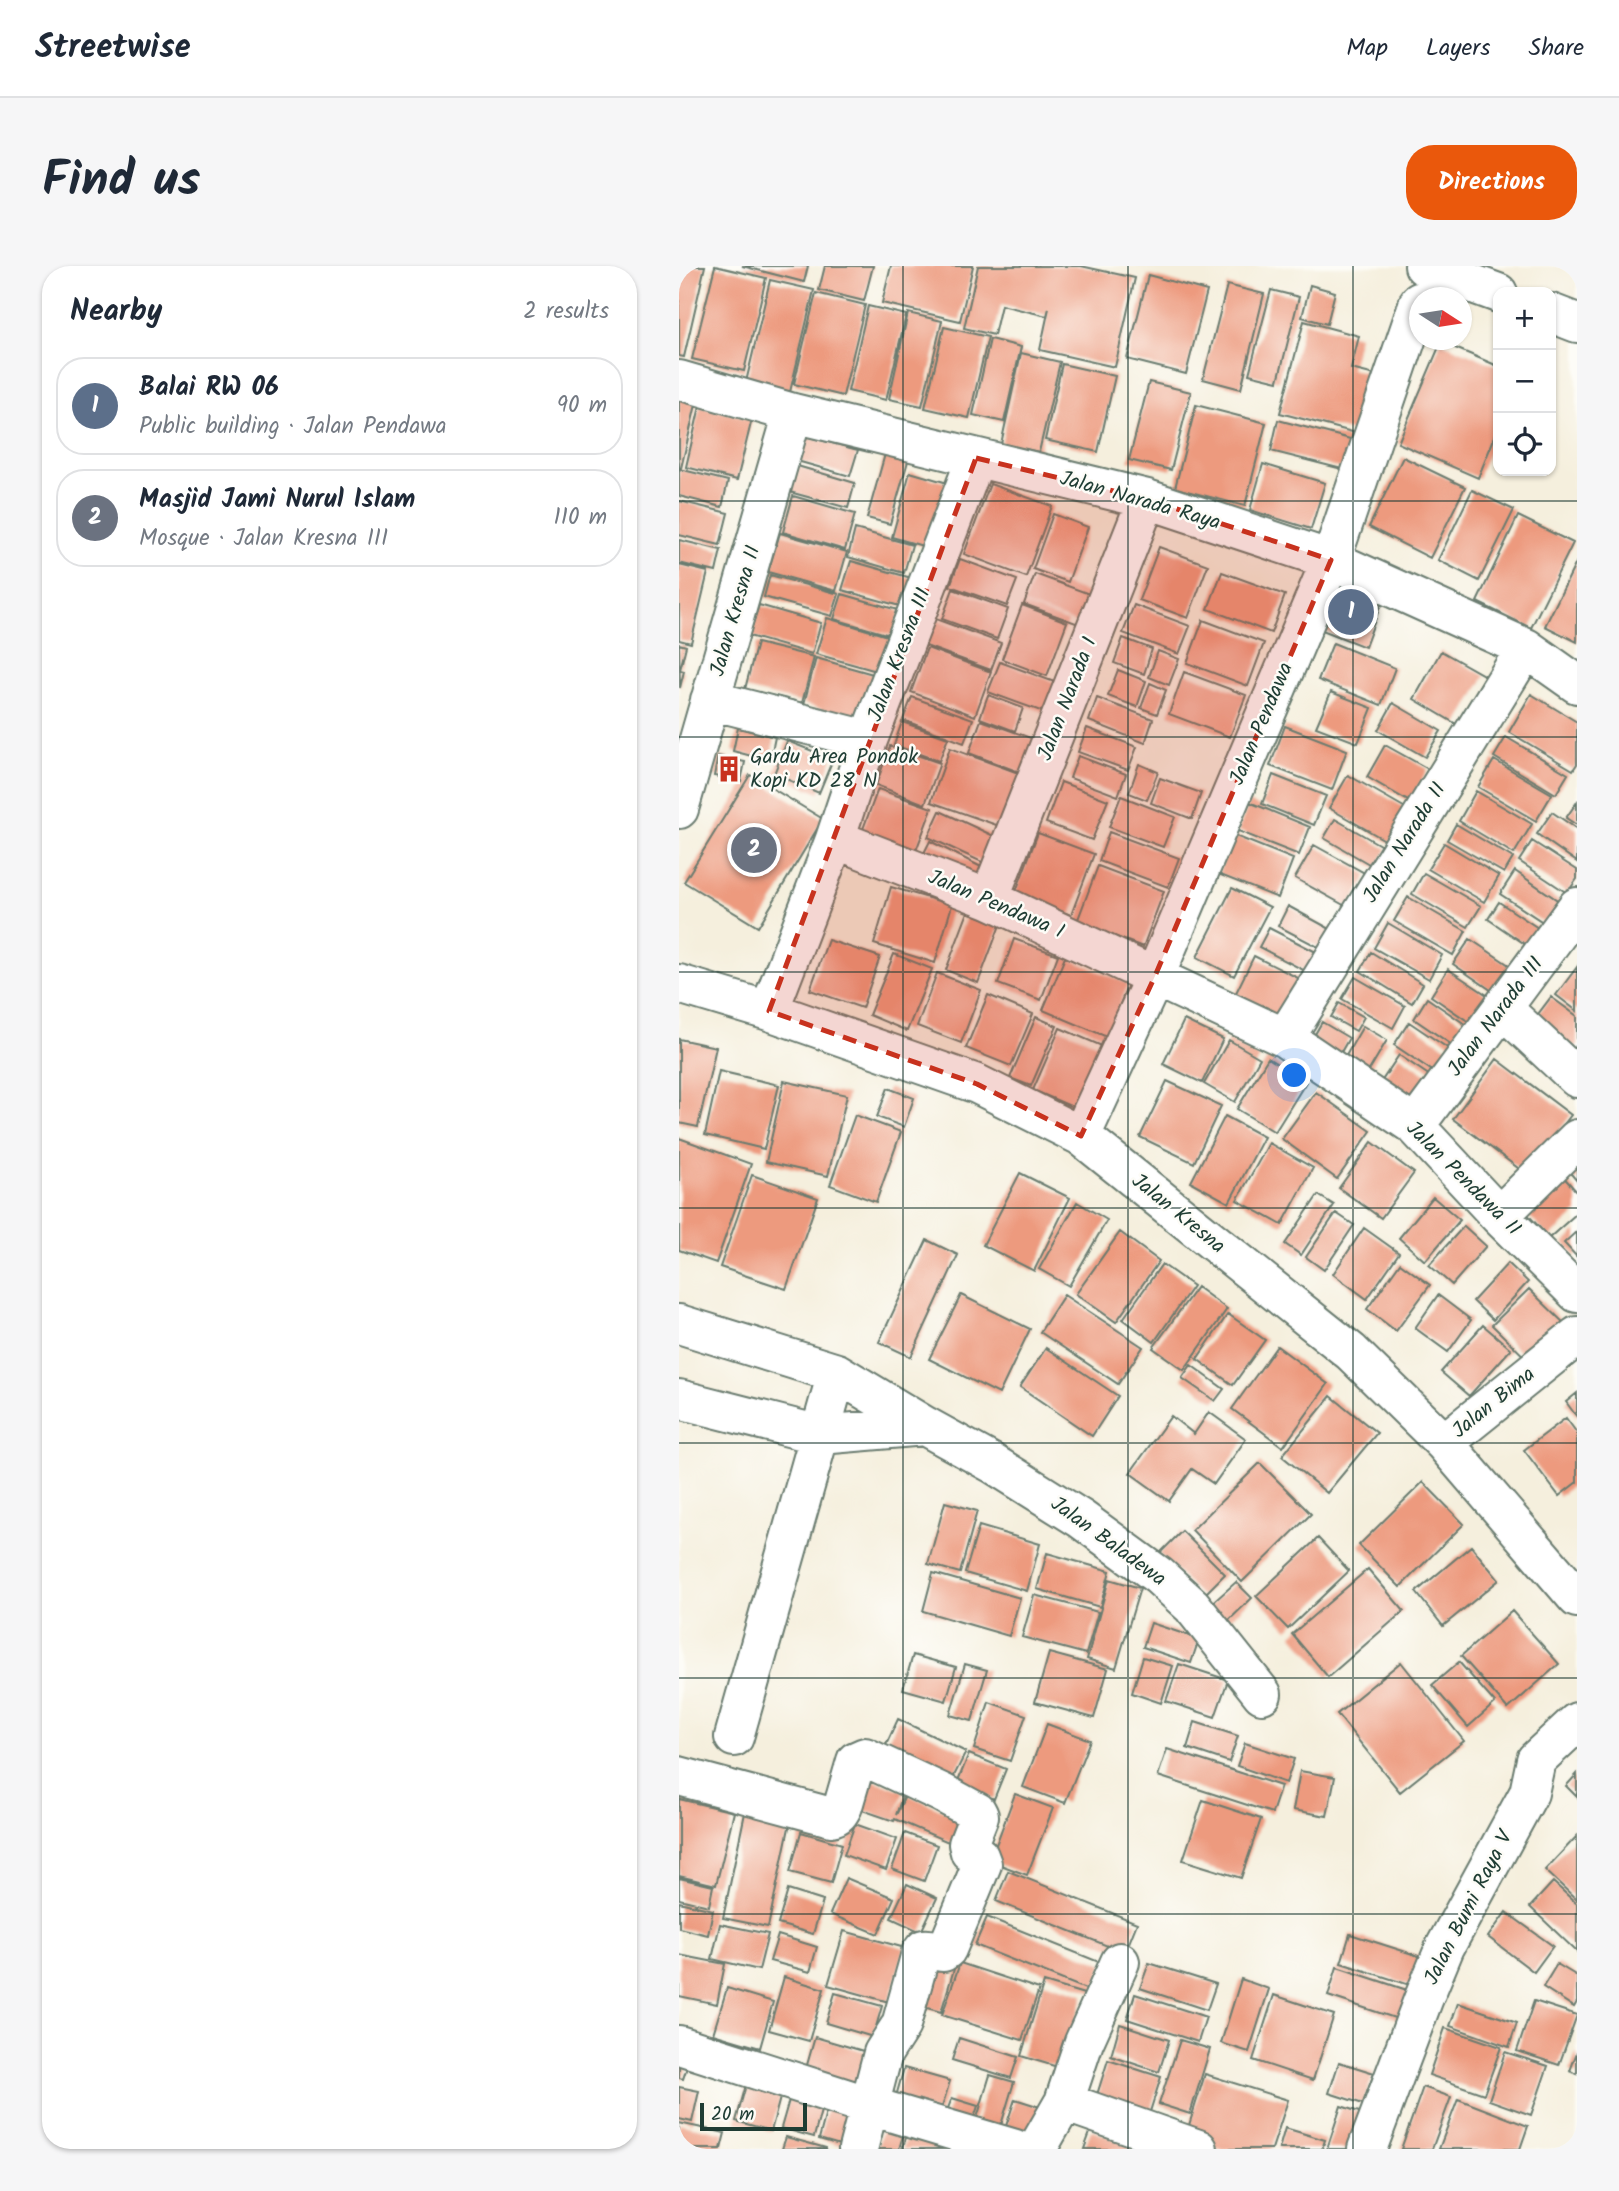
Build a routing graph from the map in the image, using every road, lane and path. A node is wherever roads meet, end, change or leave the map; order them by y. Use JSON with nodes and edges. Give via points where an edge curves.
{"nodes":[{"id":1,"x":1424,"y":283,"type":"edge"},
{"id":2,"x":1493,"y":292,"type":"edge"},
{"id":3,"x":1556,"y":315,"type":"edge"},
{"id":4,"x":1577,"y":323,"type":"edge"},
{"id":5,"x":679,"y":380,"type":"edge"},
{"id":6,"x":793,"y":413,"type":"junction"},
{"id":7,"x":976,"y":458,"type":"junction"},
{"id":8,"x":1147,"y":499,"type":"junction"},
{"id":9,"x":1331,"y":560,"type":"junction"},
{"id":10,"x":1526,"y":648,"type":"junction"},
{"id":11,"x":1577,"y":684,"type":"edge"},
{"id":12,"x":710,"y":700,"type":"junction"},
{"id":13,"x":868,"y":740,"type":"junction"},
{"id":14,"x":679,"y":809,"type":"edge"},
{"id":15,"x":835,"y":839,"type":"junction"},
{"id":16,"x":989,"y":899,"type":"junction"},
{"id":17,"x":1577,"y":907,"type":"edge"},
{"id":18,"x":1155,"y":976,"type":"junction"},
{"id":19,"x":679,"y":984,"type":"edge"},
{"id":20,"x":1502,"y":1008,"type":"junction"},
{"id":21,"x":769,"y":1011,"type":"junction"},
{"id":22,"x":1285,"y":1038,"type":"junction"},
{"id":23,"x":1577,"y":1078,"type":"edge"},
{"id":24,"x":1415,"y":1126,"type":"junction"},
{"id":25,"x":1081,"y":1136,"type":"junction"},
{"id":26,"x":1577,"y":1139,"type":"edge"},
{"id":27,"x":1499,"y":1216,"type":"junction"},
{"id":28,"x":1577,"y":1293,"type":"edge"},
{"id":29,"x":679,"y":1324,"type":"edge"},
{"id":30,"x":1577,"y":1336,"type":"edge"},
{"id":31,"x":837,"y":1373,"type":"junction"},
{"id":32,"x":679,"y":1399,"type":"edge"},
{"id":33,"x":925,"y":1426,"type":"junction"},
{"id":34,"x":820,"y":1435,"type":"junction"},
{"id":35,"x":1444,"y":1444,"type":"junction"},
{"id":36,"x":1577,"y":1598,"type":"edge"},
{"id":37,"x":1262,"y":1693,"type":"dead end"},
{"id":38,"x":1577,"y":1722,"type":"edge"},
{"id":39,"x":734,"y":1737,"type":"dead end"},
{"id":40,"x":679,"y":1776,"type":"edge"},
{"id":41,"x":1120,"y":1962,"type":"dead end"},
{"id":42,"x":679,"y":2045,"type":"edge"},
{"id":43,"x":1064,"y":2102,"type":"junction"},
{"id":44,"x":870,"y":2106,"type":"junction"},
{"id":45,"x":858,"y":2149,"type":"edge"},
{"id":46,"x":1014,"y":2149,"type":"edge"},
{"id":47,"x":1037,"y":2149,"type":"edge"},
{"id":48,"x":1198,"y":2149,"type":"edge"},
{"id":49,"x":1367,"y":2149,"type":"edge"}],
"edges":[{"from":1,"to":2,"type":"street"},
{"from":1,"to":9,"type":"street","name":"Jalan Pendawa"},
{"from":3,"to":4,"type":"street"},
{"from":5,"to":6,"type":"street","name":"Jalan Narada Raya"},
{"from":6,"to":7,"type":"street","name":"Jalan Narada Raya"},
{"from":6,"to":12,"type":"street","name":"Jalan Kresna II"},
{"from":7,"to":8,"type":"street","name":"Jalan Narada Raya"},
{"from":7,"to":13,"type":"street","name":"Jalan Kresna III"},
{"from":8,"to":9,"type":"street","name":"Jalan Narada Raya"},
{"from":8,"to":16,"type":"street","name":"Jalan Narada I"},
{"from":9,"to":10,"type":"street","name":"Jalan Narada Raya"},
{"from":9,"to":18,"type":"street","name":"Jalan Pendawa"},
{"from":10,"to":11,"type":"street","name":"Jalan Narada Raya"},
{"from":10,"to":22,"type":"street","name":"Jalan Narada II"},
{"from":12,"to":13,"type":"street"},
{"from":12,"to":14,"type":"street","name":"Jalan Kresna II"},
{"from":13,"to":15,"type":"street","name":"Jalan Kresna III"},
{"from":15,"to":16,"type":"street","name":"Jalan Pendawa I"},
{"from":15,"to":21,"type":"street","name":"Jalan Kresna III"},
{"from":16,"to":18,"type":"street","name":"Jalan Pendawa I"},
{"from":17,"to":20,"type":"street","name":"Jalan Narada III"},
{"from":18,"to":22,"type":"street","name":"Jalan Pendawa II"},
{"from":18,"to":25,"type":"street","name":"Jalan Pendawa"},
{"from":19,"to":21,"type":"street","name":"Jalan Kresna"},
{"from":20,"to":23,"type":"street"},
{"from":20,"to":24,"type":"street","name":"Jalan Narada III"},
{"from":21,"to":25,"type":"street","name":"Jalan Kresna","via":[[977,1084]]},
{"from":22,"to":24,"type":"street","name":"Jalan Pendawa II"},
{"from":24,"to":27,"type":"street","name":"Jalan Pendawa II"},
{"from":25,"to":35,"type":"street","name":"Jalan Kresna","via":[[1351,1352]]},
{"from":26,"to":27,"type":"street"},
{"from":27,"to":28,"type":"street","name":"Jalan Pendawa II"},
{"from":29,"to":31,"type":"street","name":"Jalan Baladewa"},
{"from":30,"to":35,"type":"street","name":"Jalan Bima"},
{"from":31,"to":33,"type":"street","name":"Jalan Baladewa"},
{"from":31,"to":34,"type":"street"},
{"from":32,"to":34,"type":"street"},
{"from":33,"to":34,"type":"street"},
{"from":33,"to":37,"type":"street","name":"Jalan Baladewa","via":[[1081,1519],[1159,1576],[1192,1606]]},
{"from":34,"to":39,"type":"street"},
{"from":35,"to":36,"type":"street","name":"Jalan Kresna"},
{"from":38,"to":49,"type":"street","name":"Jalan Bumi Raya V","via":[[1536,1760],[1529,1793],[1445,1947]]},
{"from":40,"to":44,"type":"street","via":[[831,1817],[840,1812],[854,1766],[865,1757],[977,1812],[968,1848],[982,1864],[947,1950],[927,1948],[921,1953],[901,2025],[883,2053]]},
{"from":41,"to":43,"type":"street","via":[[1084,2042]]},
{"from":42,"to":44,"type":"street"},
{"from":43,"to":47,"type":"street"},
{"from":43,"to":48,"type":"street"},
{"from":44,"to":45,"type":"street"},
{"from":44,"to":46,"type":"street"}]}
